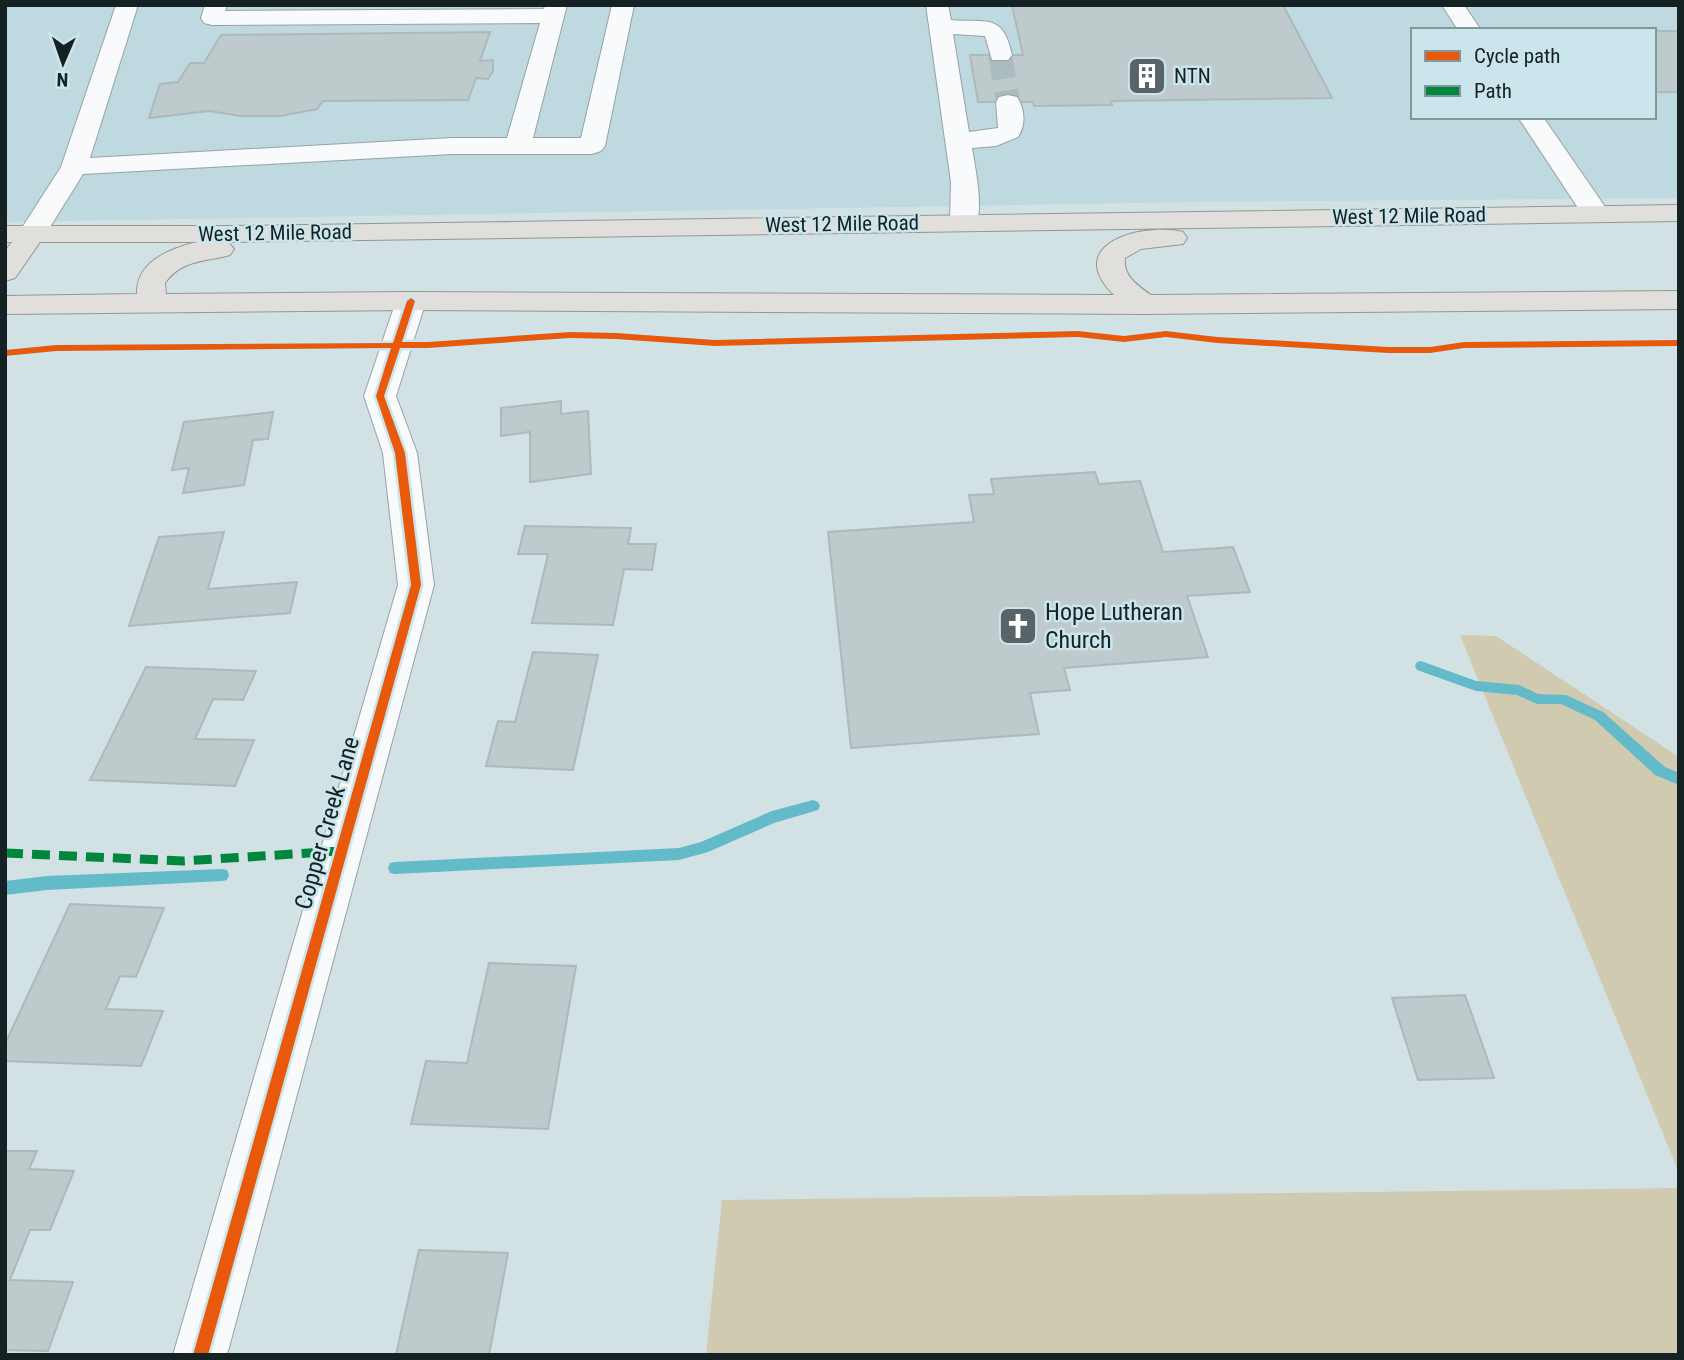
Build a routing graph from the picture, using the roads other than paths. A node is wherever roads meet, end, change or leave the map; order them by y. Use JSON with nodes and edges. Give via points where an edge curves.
{"nodes":[{"id":1,"x":127,"y":5,"type":"edge"},
{"id":2,"x":216,"y":5,"type":"edge"},
{"id":3,"x":623,"y":5,"type":"edge"},
{"id":4,"x":1453,"y":5,"type":"edge"},
{"id":5,"x":554,"y":11,"type":"edge"},
{"id":6,"x":939,"y":16,"type":"edge"},
{"id":7,"x":1469,"y":28,"type":"edge"},
{"id":8,"x":1000,"y":55,"type":"tunnel mouth"},
{"id":9,"x":1008,"y":102,"type":"tunnel mouth"},
{"id":10,"x":1532,"y":119,"type":"edge"},
{"id":11,"x":958,"y":141,"type":"junction"},
{"id":12,"x":518,"y":146,"type":"junction"},
{"id":13,"x":74,"y":167,"type":"junction"},
{"id":14,"x":1679,"y":213,"type":"edge"},
{"id":15,"x":1596,"y":214,"type":"junction"},
{"id":16,"x":964,"y":222,"type":"junction"},
{"id":17,"x":676,"y":227,"type":"junction"},
{"id":18,"x":19,"y":234,"type":"edge"},
{"id":19,"x":5,"y":272,"type":"edge"},
{"id":20,"x":1679,"y":274,"type":"edge"},
{"id":21,"x":1679,"y":300,"type":"edge"},
{"id":22,"x":411,"y":301,"type":"junction"},
{"id":23,"x":1386,"y":302,"type":"junction"},
{"id":24,"x":152,"y":304,"type":"junction"},
{"id":25,"x":5,"y":305,"type":"edge"},
{"id":26,"x":1144,"y":305,"type":"junction"},
{"id":27,"x":200,"y":1355,"type":"edge"}],
"edges":[{"from":1,"to":13,"type":"street"},
{"from":2,"to":5,"type":"street","via":[[212,18]]},
{"from":3,"to":12,"type":"street","via":[[592,146]]},
{"from":4,"to":7,"type":"street"},
{"from":5,"to":12,"type":"street"},
{"from":6,"to":8,"type":"street","via":[[992,30]]},
{"from":6,"to":11,"type":"street"},
{"from":9,"to":11,"type":"street","via":[[1009,132],[996,138]]},
{"from":10,"to":15,"type":"street"},
{"from":11,"to":16,"type":"street"},
{"from":12,"to":13,"type":"street"},
{"from":13,"to":18,"type":"street"},
{"from":14,"to":15,"type":"main road","name":"West 12 Mile Road"},
{"from":15,"to":16,"type":"main road","name":"West 12 Mile Road"},
{"from":15,"to":26,"type":"main road","via":[[1520,235],[1137,240],[1116,251],[1110,267],[1120,285]]},
{"from":16,"to":17,"type":"main road","name":"West 12 Mile Road"},
{"from":17,"to":18,"type":"main road","name":"West 12 Mile Road"},
{"from":17,"to":24,"type":"main road","via":[[572,245],[209,249],[164,266],[151,283]]},
{"from":18,"to":19,"type":"main road"},
{"from":20,"to":23,"type":"main road","via":[[1443,277]]},
{"from":21,"to":23,"type":"main road"},
{"from":22,"to":24,"type":"main road"},
{"from":22,"to":26,"type":"main road"},
{"from":22,"to":27,"type":"street","name":"Copper Creek Lane","via":[[380,396],[400,453],[416,585]]},
{"from":23,"to":26,"type":"main road"},
{"from":24,"to":25,"type":"main road"}]}
